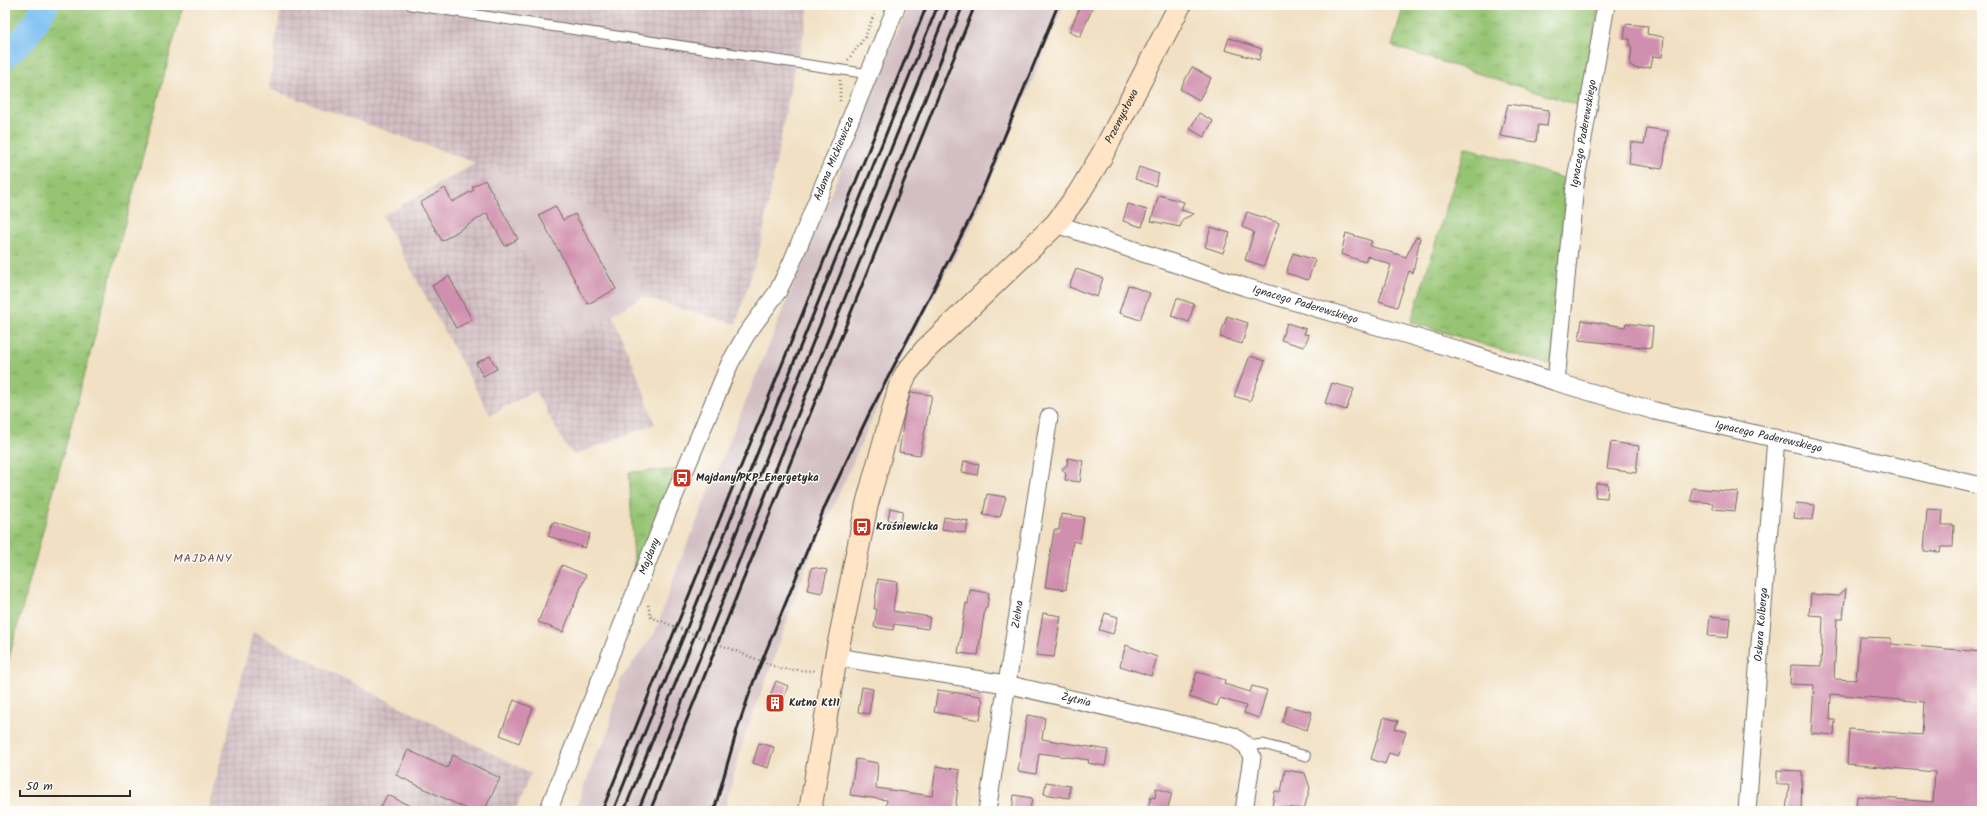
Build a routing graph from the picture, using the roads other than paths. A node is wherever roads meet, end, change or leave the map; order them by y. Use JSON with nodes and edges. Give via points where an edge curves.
{"nodes":[{"id":1,"x":411,"y":5,"type":"edge"},
{"id":2,"x":897,"y":5,"type":"edge"},
{"id":3,"x":1180,"y":5,"type":"edge"},
{"id":4,"x":1606,"y":5,"type":"edge"},
{"id":5,"x":869,"y":74,"type":"junction"},
{"id":6,"x":1056,"y":224,"type":"junction"},
{"id":7,"x":766,"y":309,"type":"joint"},
{"id":8,"x":1556,"y":382,"type":"junction"},
{"id":9,"x":1049,"y":417,"type":"dead end"},
{"id":10,"x":1776,"y":438,"type":"junction"},
{"id":11,"x":1982,"y":486,"type":"edge"},
{"id":12,"x":835,"y":665,"type":"junction"},
{"id":13,"x":1006,"y":684,"type":"junction"},
{"id":14,"x":1247,"y":746,"type":"junction"},
{"id":15,"x":1306,"y":756,"type":"dead end"},
{"id":16,"x":548,"y":811,"type":"edge"},
{"id":17,"x":810,"y":811,"type":"edge"},
{"id":18,"x":987,"y":811,"type":"edge"},
{"id":19,"x":1244,"y":811,"type":"edge"},
{"id":20,"x":1747,"y":811,"type":"edge"}],
"edges":[{"from":1,"to":5,"type":"lane"},
{"from":2,"to":5,"type":"street","name":"Adama Mickiewicza"},
{"from":3,"to":6,"type":"street","name":"Przemysłowa","via":[[1102,155]]},
{"from":4,"to":8,"type":"street","name":"Ignacego Paderewskiego","via":[[1575,185]]},
{"from":5,"to":7,"type":"street","name":"Adama Mickiewicza","via":[[792,262]]},
{"from":6,"to":8,"type":"street","name":"Ignacego Paderewskiego","via":[[1245,287],[1455,349]]},
{"from":6,"to":12,"type":"street","via":[[926,350],[906,374],[899,389],[867,504]]},
{"from":7,"to":16,"type":"street","name":"Majdany","via":[[746,335],[730,363]]},
{"from":8,"to":10,"type":"street","name":"Ignacego Paderewskiego","via":[[1655,411]]},
{"from":9,"to":13,"type":"street","name":"Zielna"},
{"from":10,"to":11,"type":"street","name":"Ignacego Paderewskiego"},
{"from":10,"to":20,"type":"street","name":"Oskara Kolberga"},
{"from":12,"to":13,"type":"street","name":"Żytnia"},
{"from":12,"to":17,"type":"street"},
{"from":13,"to":14,"type":"street","name":"Żytnia","via":[[1234,736]]},
{"from":13,"to":18,"type":"street","name":"Zielna"},
{"from":14,"to":15,"type":"lane","via":[[1263,744]]},
{"from":14,"to":19,"type":"street","via":[[1252,757]]}]}
